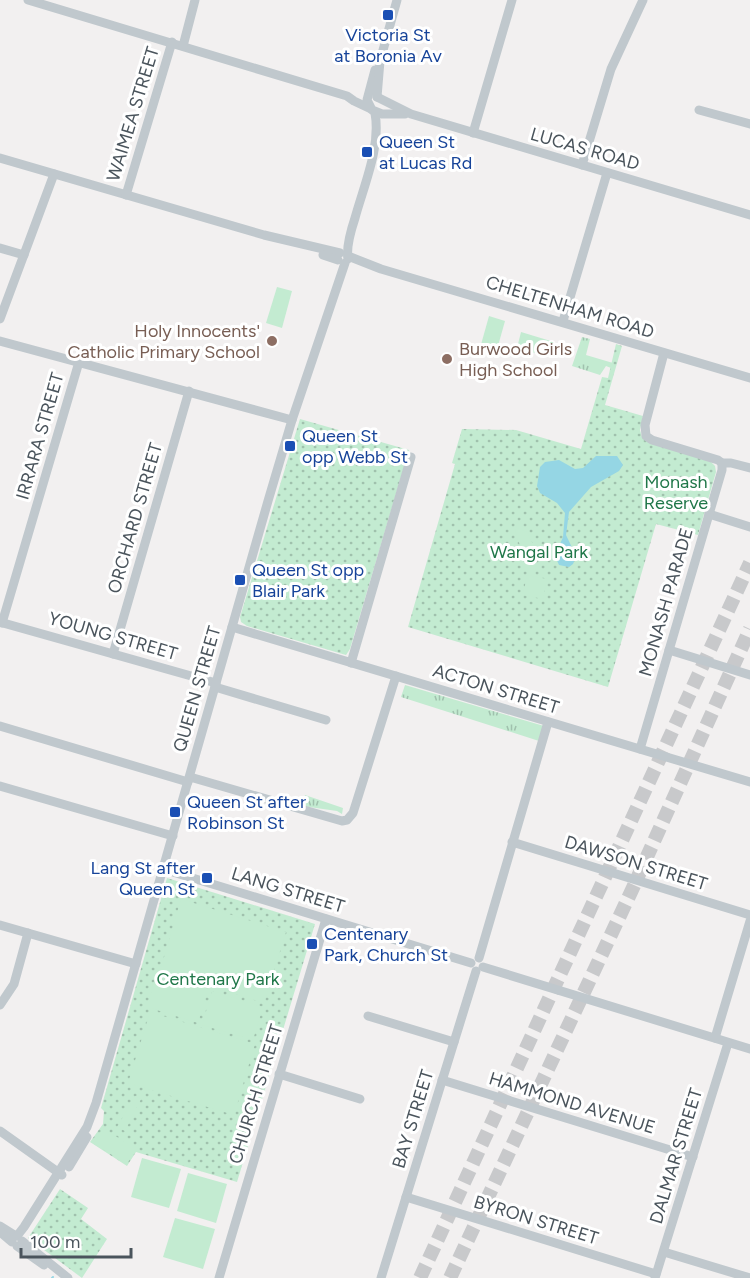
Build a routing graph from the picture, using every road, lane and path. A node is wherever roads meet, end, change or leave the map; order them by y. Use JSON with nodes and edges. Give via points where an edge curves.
{"nodes":[{"id":1,"x":28,"y":0,"type":"edge"},
{"id":2,"x":195,"y":0,"type":"edge"},
{"id":3,"x":397,"y":0,"type":"edge"},
{"id":4,"x":512,"y":0,"type":"edge"},
{"id":5,"x":644,"y":0,"type":"edge"},
{"id":6,"x":172,"y":42,"type":"junction"},
{"id":7,"x":183,"y":46,"type":"junction"},
{"id":8,"x":347,"y":96,"type":"junction"},
{"id":9,"x":373,"y":96,"type":"junction"},
{"id":10,"x":699,"y":110,"type":"dead end"},
{"id":11,"x":377,"y":112,"type":"junction"},
{"id":12,"x":411,"y":114,"type":"junction"},
{"id":13,"x":750,"y":124,"type":"edge"},
{"id":14,"x":473,"y":133,"type":"junction"},
{"id":15,"x":0,"y":159,"type":"edge"},
{"id":16,"x":582,"y":165,"type":"junction"},
{"id":17,"x":607,"y":173,"type":"junction"},
{"id":18,"x":54,"y":174,"type":"junction"},
{"id":19,"x":126,"y":195,"type":"junction"},
{"id":20,"x":750,"y":215,"type":"edge"},
{"id":21,"x":0,"y":248,"type":"edge"},
{"id":22,"x":24,"y":255,"type":"junction"},
{"id":23,"x":343,"y":258,"type":"junction"},
{"id":24,"x":0,"y":319,"type":"edge"},
{"id":25,"x":563,"y":321,"type":"junction"},
{"id":26,"x":0,"y":341,"type":"edge"},
{"id":27,"x":664,"y":352,"type":"junction"},
{"id":28,"x":79,"y":362,"type":"junction"},
{"id":29,"x":750,"y":378,"type":"edge"},
{"id":30,"x":189,"y":391,"type":"junction"},
{"id":31,"x":292,"y":420,"type":"junction"},
{"id":32,"x":411,"y":457,"type":"dead end"},
{"id":33,"x":722,"y":463,"type":"junction"},
{"id":34,"x":750,"y":468,"type":"edge"},
{"id":35,"x":709,"y":514,"type":"junction"},
{"id":36,"x":750,"y":527,"type":"edge"},
{"id":37,"x":1,"y":622,"type":"edge"},
{"id":38,"x":232,"y":627,"type":"junction"},
{"id":39,"x":669,"y":650,"type":"junction"},
{"id":40,"x":113,"y":654,"type":"junction"},
{"id":41,"x":351,"y":663,"type":"junction"},
{"id":42,"x":750,"y":675,"type":"edge"},
{"id":43,"x":396,"y":676,"type":"junction"},
{"id":44,"x":216,"y":685,"type":"junction"},
{"id":45,"x":326,"y":720,"type":"dead end"},
{"id":46,"x":548,"y":722,"type":"junction"},
{"id":47,"x":0,"y":726,"type":"edge"},
{"id":48,"x":640,"y":750,"type":"junction"},
{"id":49,"x":189,"y":779,"type":"junction"},
{"id":50,"x":750,"y":782,"type":"edge"},
{"id":51,"x":0,"y":786,"type":"edge"},
{"id":52,"x":172,"y":836,"type":"junction"},
{"id":53,"x":512,"y":842,"type":"junction"},
{"id":54,"x":164,"y":869,"type":"junction"},
{"id":55,"x":750,"y":915,"type":"edge"},
{"id":56,"x":326,"y":919,"type":"junction"},
{"id":57,"x":750,"y":921,"type":"edge"},
{"id":58,"x":0,"y":926,"type":"edge"},
{"id":59,"x":28,"y":933,"type":"junction"},
{"id":60,"x":740,"y":956,"type":"junction"},
{"id":61,"x":750,"y":959,"type":"edge"},
{"id":62,"x":136,"y":964,"type":"junction"},
{"id":63,"x":477,"y":965,"type":"junction"},
{"id":64,"x":0,"y":1005,"type":"edge"},
{"id":65,"x":368,"y":1016,"type":"dead end"},
{"id":66,"x":715,"y":1038,"type":"junction"},
{"id":67,"x":454,"y":1042,"type":"junction"},
{"id":68,"x":728,"y":1043,"type":"junction"},
{"id":69,"x":750,"y":1049,"type":"edge"},
{"id":70,"x":279,"y":1074,"type":"junction"},
{"id":71,"x":442,"y":1080,"type":"junction"},
{"id":72,"x":360,"y":1099,"type":"dead end"},
{"id":73,"x":0,"y":1131,"type":"edge"},
{"id":74,"x":693,"y":1157,"type":"junction"},
{"id":75,"x":60,"y":1174,"type":"junction"},
{"id":76,"x":406,"y":1197,"type":"junction"},
{"id":77,"x":0,"y":1226,"type":"edge"},
{"id":78,"x":0,"y":1232,"type":"edge"},
{"id":79,"x":18,"y":1240,"type":"junction"},
{"id":80,"x":664,"y":1252,"type":"junction"},
{"id":81,"x":64,"y":1275,"type":"edge"},
{"id":82,"x":656,"y":1276,"type":"edge"},
{"id":83,"x":219,"y":1278,"type":"edge"},
{"id":84,"x":381,"y":1278,"type":"edge"},
{"id":85,"x":750,"y":1278,"type":"edge"}],
"edges":[{"from":1,"to":6,"type":"street","name":"LUCAS ROAD"},
{"from":2,"to":7,"type":"street","name":"WAIMEA STREET"},
{"from":3,"to":9,"type":"street","name":"QUEEN STREET"},
{"from":4,"to":14,"type":"street"},
{"from":5,"to":16,"type":"street","via":[[611,69]]},
{"from":6,"to":7,"type":"street","name":"LUCAS ROAD"},
{"from":6,"to":19,"type":"street","name":"WAIMEA STREET"},
{"from":7,"to":8,"type":"street","name":"LUCAS ROAD"},
{"from":8,"to":9,"type":"street","name":"LUCAS ROAD"},
{"from":8,"to":11,"type":"street","name":"LUCAS ROAD"},
{"from":9,"to":11,"type":"street","name":"QUEEN STREET","via":[[368,101]]},
{"from":9,"to":12,"type":"street","name":"LUCAS ROAD"},
{"from":10,"to":13,"type":"street"},
{"from":11,"to":12,"type":"street","name":"LUCAS ROAD"},
{"from":11,"to":23,"type":"street","name":"QUEEN STREET","via":[[373,154]]},
{"from":12,"to":14,"type":"street","name":"LUCAS ROAD"},
{"from":14,"to":16,"type":"street","name":"LUCAS ROAD"},
{"from":15,"to":18,"type":"street","name":"CHELTENHAM ROAD"},
{"from":16,"to":17,"type":"street","name":"LUCAS ROAD"},
{"from":17,"to":20,"type":"street","name":"LUCAS ROAD"},
{"from":17,"to":25,"type":"street"},
{"from":18,"to":19,"type":"street","name":"CHELTENHAM ROAD"},
{"from":18,"to":22,"type":"street"},
{"from":19,"to":23,"type":"street","name":"CHELTENHAM ROAD"},
{"from":21,"to":22,"type":"street"},
{"from":22,"to":24,"type":"street"},
{"from":23,"to":25,"type":"street","name":"CHELTENHAM ROAD"},
{"from":23,"to":31,"type":"street","name":"QUEEN STREET"},
{"from":25,"to":27,"type":"street","name":"CHELTENHAM ROAD"},
{"from":26,"to":28,"type":"street"},
{"from":27,"to":29,"type":"street","name":"CHELTENHAM ROAD"},
{"from":27,"to":33,"type":"street","via":[[645,433],[652,440]]},
{"from":28,"to":30,"type":"street"},
{"from":28,"to":37,"type":"street","name":"IRRARA STREET"},
{"from":30,"to":31,"type":"street"},
{"from":30,"to":40,"type":"street","name":"ORCHARD STREET"},
{"from":31,"to":38,"type":"street","name":"QUEEN STREET"},
{"from":32,"to":41,"type":"street"},
{"from":33,"to":34,"type":"street"},
{"from":33,"to":35,"type":"street","name":"MONASH PARADE"},
{"from":35,"to":36,"type":"street"},
{"from":35,"to":39,"type":"street","name":"MONASH PARADE"},
{"from":37,"to":40,"type":"street","name":"YOUNG STREET"},
{"from":38,"to":41,"type":"street","name":"ACTON STREET"},
{"from":38,"to":44,"type":"street","name":"QUEEN STREET"},
{"from":39,"to":42,"type":"street"},
{"from":39,"to":48,"type":"street","name":"MONASH PARADE"},
{"from":40,"to":44,"type":"street","name":"YOUNG STREET"},
{"from":41,"to":43,"type":"street","name":"ACTON STREET"},
{"from":43,"to":46,"type":"street","name":"ACTON STREET"},
{"from":43,"to":49,"type":"street","via":[[350,818],[342,821]]},
{"from":44,"to":45,"type":"street","name":"YOUNG STREET"},
{"from":44,"to":49,"type":"street","name":"QUEEN STREET"},
{"from":46,"to":48,"type":"street","name":"ACTON STREET"},
{"from":46,"to":53,"type":"street","name":"BAY STREET"},
{"from":47,"to":49,"type":"street"},
{"from":48,"to":50,"type":"street","name":"ACTON STREET"},
{"from":49,"to":52,"type":"street","name":"QUEEN STREET"},
{"from":51,"to":52,"type":"street"},
{"from":52,"to":54,"type":"street","name":"QUEEN STREET"},
{"from":53,"to":55,"type":"street","name":"DAWSON STREET"},
{"from":53,"to":63,"type":"street","name":"BAY STREET"},
{"from":54,"to":56,"type":"street","name":"LANG STREET"},
{"from":54,"to":62,"type":"street","name":"QUEEN STREET"},
{"from":56,"to":63,"type":"street","name":"LANG STREET"},
{"from":56,"to":70,"type":"street","name":"CHURCH STREET"},
{"from":57,"to":60,"type":"street"},
{"from":58,"to":59,"type":"street"},
{"from":59,"to":62,"type":"street"},
{"from":59,"to":64,"type":"street","via":[[14,984]]},
{"from":60,"to":61,"type":"street"},
{"from":60,"to":66,"type":"street"},
{"from":62,"to":75,"type":"street","name":"QUEEN STREET","via":[[96,1103],[98,1110],[89,1133]]},
{"from":63,"to":66,"type":"street","name":"LANG STREET"},
{"from":63,"to":67,"type":"street","name":"BAY STREET"},
{"from":65,"to":67,"type":"street"},
{"from":66,"to":68,"type":"street","name":"LANG STREET"},
{"from":67,"to":71,"type":"street","name":"BAY STREET"},
{"from":68,"to":69,"type":"street","name":"LANG STREET"},
{"from":68,"to":74,"type":"street","name":"DALMAR STREET"},
{"from":70,"to":72,"type":"street"},
{"from":70,"to":83,"type":"street","name":"CHURCH STREET"},
{"from":71,"to":74,"type":"street","name":"HAMMOND AVENUE"},
{"from":71,"to":76,"type":"street","name":"BAY STREET"},
{"from":73,"to":75,"type":"street"},
{"from":74,"to":80,"type":"street","name":"DALMAR STREET"},
{"from":75,"to":79,"type":"street","name":"QUEEN STREET"},
{"from":76,"to":82,"type":"street","name":"BYRON STREET"},
{"from":76,"to":84,"type":"street","name":"BAY STREET"},
{"from":77,"to":79,"type":"street"},
{"from":78,"to":79,"type":"street"},
{"from":79,"to":81,"type":"street"},
{"from":80,"to":82,"type":"street","name":"DALMAR STREET"},
{"from":80,"to":85,"type":"street"}]}
